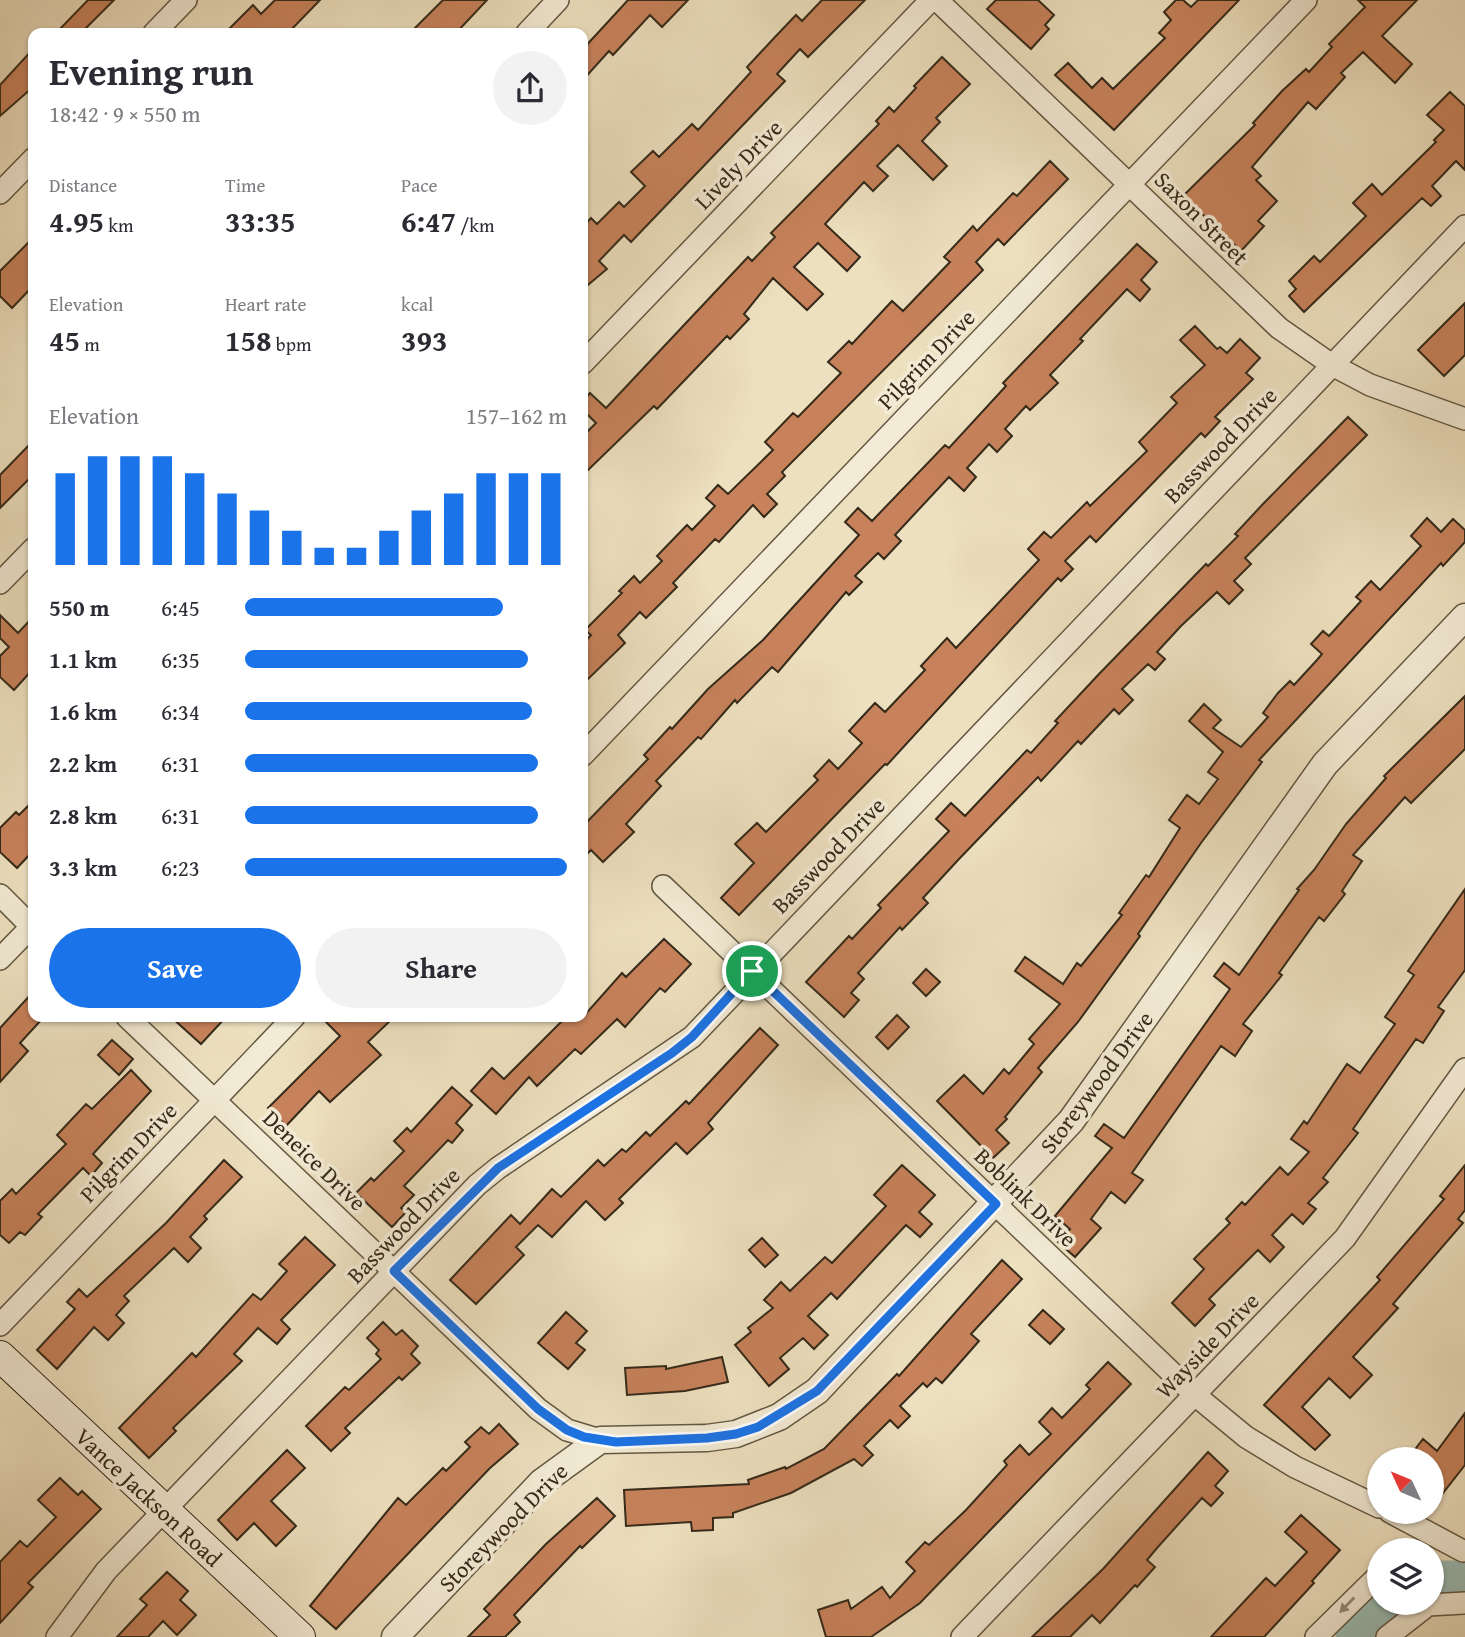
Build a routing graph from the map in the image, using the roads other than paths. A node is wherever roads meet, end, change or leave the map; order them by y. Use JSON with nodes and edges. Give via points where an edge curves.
{"nodes":[{"id":1,"x":186,"y":0,"type":"edge"},
{"id":2,"x":558,"y":0,"type":"edge"},
{"id":3,"x":931,"y":0,"type":"edge"},
{"id":4,"x":937,"y":0,"type":"edge"},
{"id":5,"x":1306,"y":0,"type":"edge"},
{"id":6,"x":159,"y":28,"type":"edge"},
{"id":7,"x":532,"y":28,"type":"edge"},
{"id":8,"x":28,"y":164,"type":"edge"},
{"id":9,"x":1130,"y":184,"type":"junction"},
{"id":10,"x":0,"y":193,"type":"edge"},
{"id":11,"x":1465,"y":226,"type":"edge"},
{"id":12,"x":588,"y":358,"type":"edge"},
{"id":13,"x":1332,"y":365,"type":"junction"},
{"id":14,"x":1465,"y":419,"type":"edge"},
{"id":15,"x":28,"y":554,"type":"edge"},
{"id":16,"x":0,"y":583,"type":"edge"},
{"id":17,"x":1465,"y":617,"type":"edge"},
{"id":18,"x":588,"y":750,"type":"edge"},
{"id":19,"x":663,"y":886,"type":"dead end"},
{"id":20,"x":0,"y":895,"type":"edge"},
{"id":21,"x":28,"y":921,"type":"edge"},
{"id":22,"x":28,"y":931,"type":"edge"},
{"id":23,"x":0,"y":959,"type":"edge"},
{"id":24,"x":752,"y":971,"type":"junction"},
{"id":25,"x":132,"y":1022,"type":"edge"},
{"id":26,"x":289,"y":1022,"type":"edge"},
{"id":27,"x":1465,"y":1069,"type":"edge"},
{"id":28,"x":214,"y":1100,"type":"junction"},
{"id":29,"x":996,"y":1204,"type":"junction"},
{"id":30,"x":394,"y":1271,"type":"junction"},
{"id":31,"x":0,"y":1325,"type":"edge"},
{"id":32,"x":0,"y":1356,"type":"edge"},
{"id":33,"x":1195,"y":1395,"type":"junction"},
{"id":34,"x":600,"y":1440,"type":"junction"},
{"id":35,"x":1367,"y":1501,"type":"edge"},
{"id":36,"x":163,"y":1512,"type":"junction"},
{"id":37,"x":1413,"y":1524,"type":"edge"},
{"id":38,"x":1464,"y":1550,"type":"edge"},
{"id":39,"x":1444,"y":1551,"type":"edge"},
{"id":40,"x":1367,"y":1587,"type":"edge"},
{"id":41,"x":1462,"y":1603,"type":"edge"},
{"id":42,"x":57,"y":1637,"type":"edge"},
{"id":43,"x":300,"y":1637,"type":"edge"},
{"id":44,"x":395,"y":1637,"type":"edge"},
{"id":45,"x":962,"y":1637,"type":"edge"},
{"id":46,"x":1316,"y":1637,"type":"edge"},
{"id":47,"x":1387,"y":1637,"type":"edge"}],
"edges":[{"from":1,"to":6,"type":"street"},
{"from":2,"to":7,"type":"street"},
{"from":3,"to":12,"type":"street","name":"Lively Drive"},
{"from":4,"to":9,"type":"street","name":"Saxon Street"},
{"from":5,"to":9,"type":"street","name":"Pilgrim Drive"},
{"from":8,"to":10,"type":"street"},
{"from":9,"to":13,"type":"street","name":"Saxon Street","via":[[1250,302]]},
{"from":9,"to":18,"type":"street","name":"Pilgrim Drive"},
{"from":11,"to":13,"type":"street","name":"Basswood Drive"},
{"from":13,"to":14,"type":"street","name":"Saxon Street","via":[[1401,398]]},
{"from":13,"to":24,"type":"street","name":"Basswood Drive"},
{"from":15,"to":16,"type":"street"},
{"from":17,"to":29,"type":"street","name":"Storeywood Drive","via":[[1325,764],[1082,1107]]},
{"from":19,"to":24,"type":"street","name":"Boblink Drive"},
{"from":20,"to":21,"type":"street"},
{"from":22,"to":23,"type":"street"},
{"from":24,"to":29,"type":"street","name":"Boblink Drive"},
{"from":24,"to":30,"type":"street","name":"Basswood Drive","via":[[672,1053],[477,1185]]},
{"from":25,"to":28,"type":"street","name":"Deneice Drive"},
{"from":26,"to":28,"type":"street","name":"Pilgrim Drive"},
{"from":27,"to":33,"type":"street","name":"Wayside Drive","via":[[1350,1231]]},
{"from":28,"to":30,"type":"street","name":"Deneice Drive"},
{"from":28,"to":31,"type":"street","name":"Pilgrim Drive"},
{"from":29,"to":33,"type":"street","name":"Boblink Drive"},
{"from":29,"to":34,"type":"street","name":"Storeywood Drive","via":[[817,1391],[779,1417],[736,1434]]},
{"from":30,"to":34,"type":"street","name":"Deneice Drive","via":[[538,1409],[567,1430]]},
{"from":30,"to":36,"type":"street","name":"Basswood Drive"},
{"from":32,"to":36,"type":"main road","name":"Vance Jackson Road"},
{"from":33,"to":35,"type":"street","name":"Boblink Drive","via":[[1246,1437],[1295,1467]]},
{"from":33,"to":45,"type":"street","name":"Wayside Drive"},
{"from":34,"to":44,"type":"street","name":"Storeywood Drive","via":[[542,1482]]},
{"from":36,"to":42,"type":"street","name":"Basswood Drive","via":[[106,1571]]},
{"from":36,"to":43,"type":"main road","name":"Vance Jackson Road"},
{"from":37,"to":38,"type":"street"},
{"from":38,"to":39,"type":"street"},
{"from":40,"to":46,"type":"street","one_way":true},
{"from":41,"to":47,"type":"street","via":[[1428,1605]]}]}
